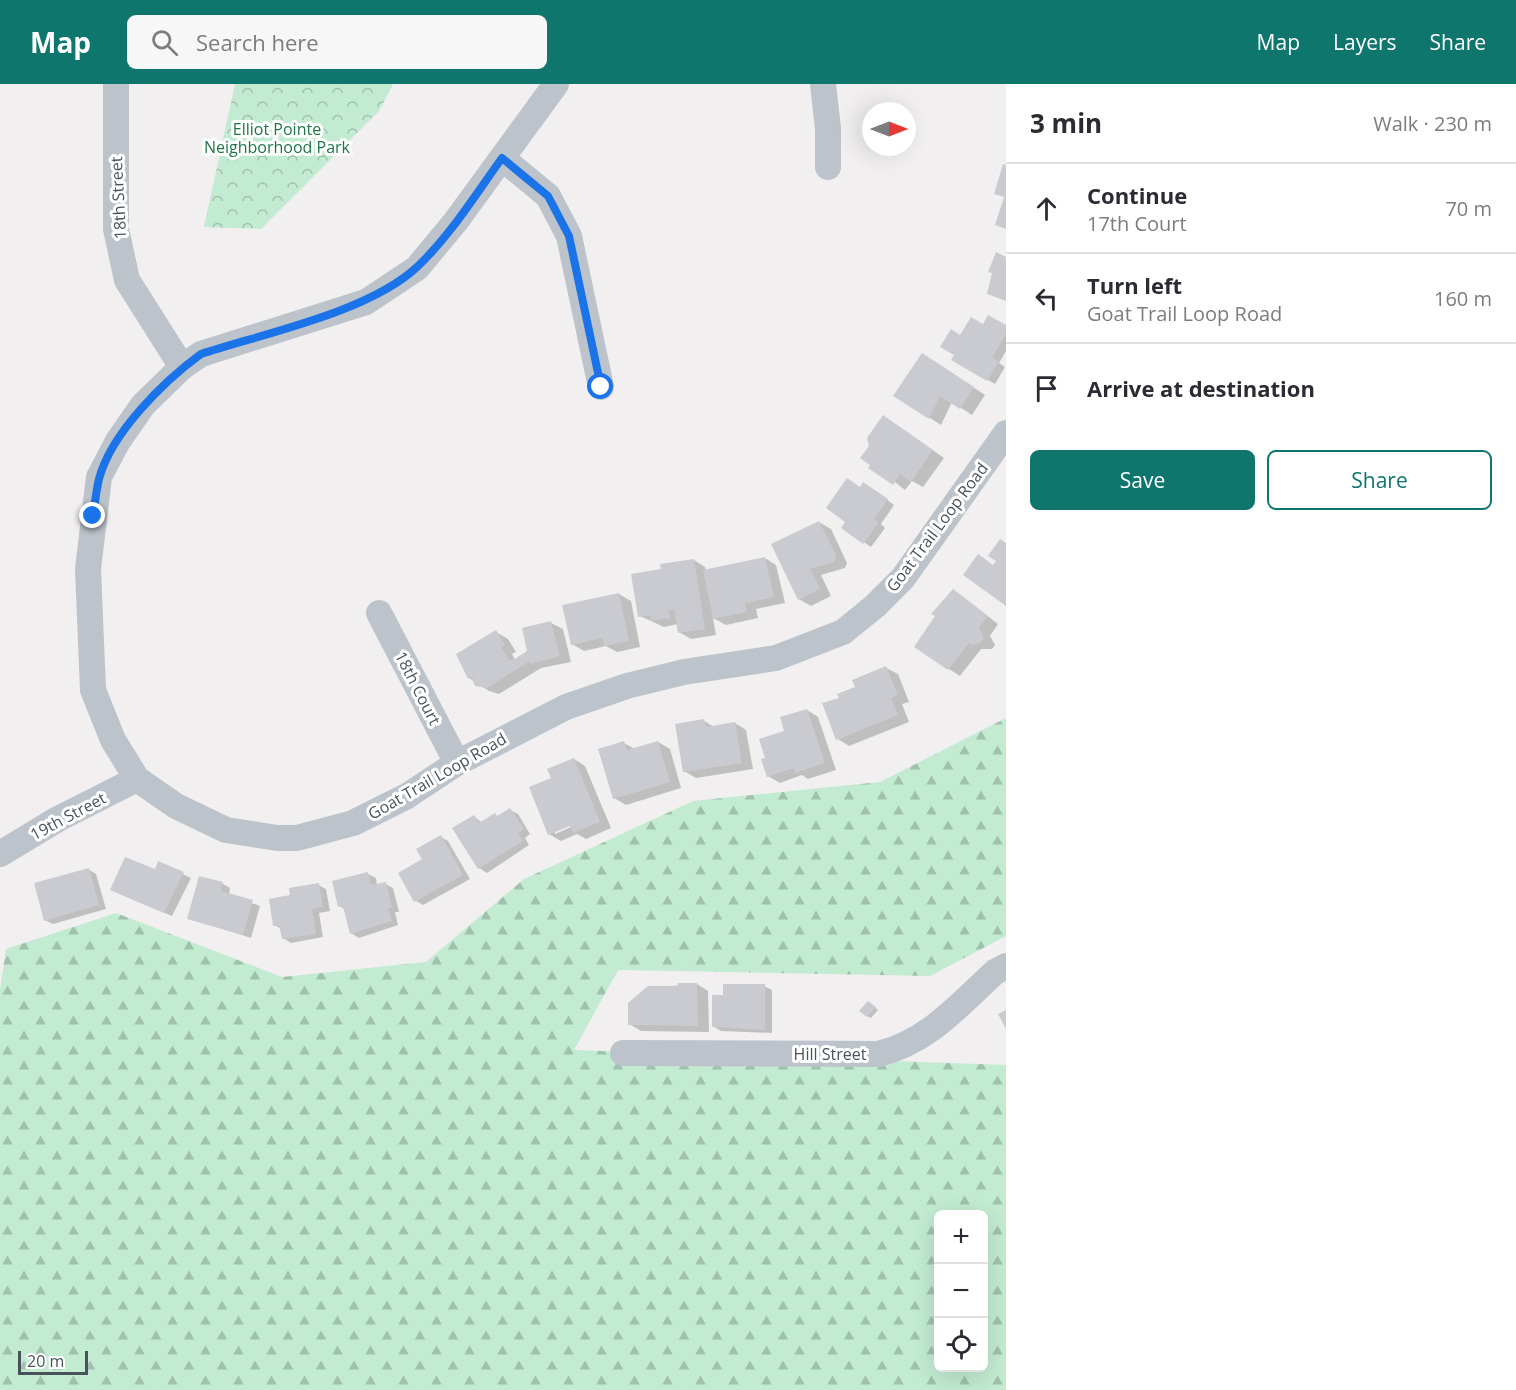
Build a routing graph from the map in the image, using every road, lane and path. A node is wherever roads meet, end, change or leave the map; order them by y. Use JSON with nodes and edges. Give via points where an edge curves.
{"nodes":[{"id":1,"x":116,"y":84,"type":"edge"},
{"id":2,"x":556,"y":84,"type":"edge"},
{"id":3,"x":823,"y":84,"type":"edge"},
{"id":4,"x":502,"y":158,"type":"junction"},
{"id":5,"x":828,"y":168,"type":"dead end"},
{"id":6,"x":182,"y":367,"type":"junction"},
{"id":7,"x":601,"y":387,"type":"dead end"},
{"id":8,"x":1006,"y":433,"type":"edge"},
{"id":9,"x":379,"y":613,"type":"dead end"},
{"id":10,"x":457,"y":763,"type":"junction"},
{"id":11,"x":138,"y":780,"type":"junction"},
{"id":12,"x":0,"y":854,"type":"edge"},
{"id":13,"x":1006,"y":966,"type":"edge"},
{"id":14,"x":623,"y":1053,"type":"dead end"}],
"edges":[{"from":1,"to":6,"type":"street","name":"18th Street","via":[[116,229],[127,280]]},
{"from":2,"to":4,"type":"street","name":"Goat Trail Loop Road"},
{"from":3,"to":5,"type":"street"},
{"from":4,"to":6,"type":"street","name":"Goat Trail Loop Road","via":[[417,268],[366,302],[201,354]]},
{"from":4,"to":7,"type":"street","via":[[548,196],[569,236]]},
{"from":6,"to":11,"type":"street","name":"Goat Trail Loop Road","via":[[143,405],[118,441],[99,477],[93,516],[88,569],[93,690],[113,740]]},
{"from":8,"to":10,"type":"street","name":"Goat Trail Loop Road","via":[[903,578],[843,632],[776,658],[684,672],[591,697],[543,716]]},
{"from":9,"to":10,"type":"street","name":"18th Court"},
{"from":10,"to":11,"type":"street","name":"Goat Trail Loop Road","via":[[370,815],[336,829],[297,838],[226,830],[176,806]]},
{"from":11,"to":12,"type":"street","name":"19th Street","via":[[58,819]]},
{"from":13,"to":14,"type":"street","name":"Hill Street","via":[[928,1033],[901,1049],[878,1054]]}]}
